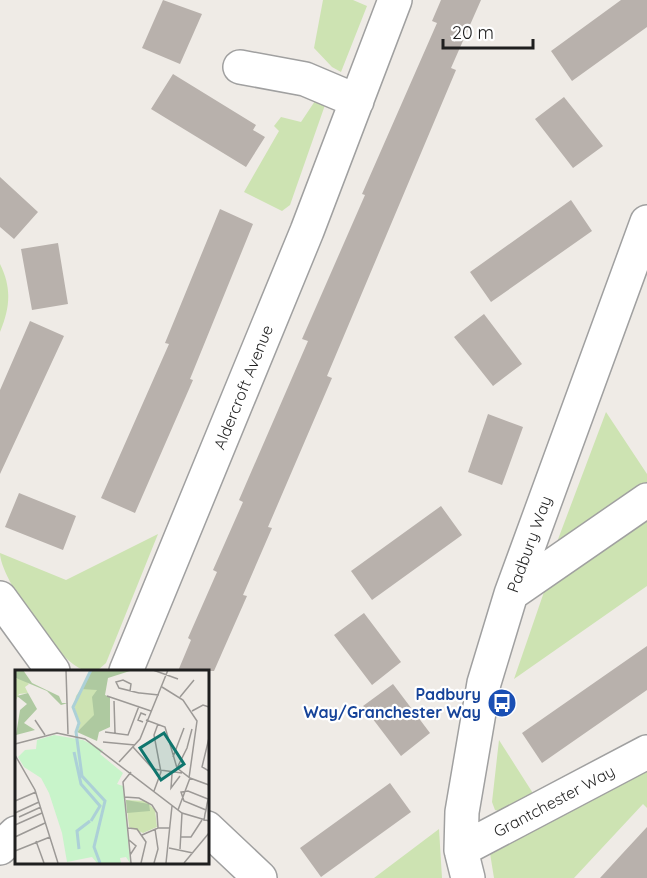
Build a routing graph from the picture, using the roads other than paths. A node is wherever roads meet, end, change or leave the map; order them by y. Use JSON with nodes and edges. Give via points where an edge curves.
{"nodes":[{"id":1,"x":396,"y":0,"type":"edge"},
{"id":2,"x":240,"y":67,"type":"dead end"},
{"id":3,"x":357,"y":101,"type":"junction"},
{"id":4,"x":647,"y":222,"type":"edge"},
{"id":5,"x":647,"y":500,"type":"edge"},
{"id":6,"x":511,"y":594,"type":"junction"},
{"id":7,"x":0,"y":598,"type":"edge"},
{"id":8,"x":52,"y":670,"type":"edge"},
{"id":9,"x":126,"y":670,"type":"edge"},
{"id":10,"x":647,"y":752,"type":"edge"},
{"id":11,"x":208,"y":829,"type":"edge"},
{"id":12,"x":15,"y":834,"type":"edge"},
{"id":13,"x":0,"y":848,"type":"edge"},
{"id":14,"x":465,"y":864,"type":"edge"},
{"id":15,"x":260,"y":878,"type":"edge"}],
"edges":[{"from":1,"to":3,"type":"street","name":"Aldercroft Avenue"},
{"from":2,"to":3,"type":"street","via":[[306,79]]},
{"from":3,"to":9,"type":"street","name":"Aldercroft Avenue"},
{"from":4,"to":6,"type":"street","name":"Padbury Way"},
{"from":5,"to":6,"type":"street"},
{"from":6,"to":14,"type":"street","name":"Padbury Way","via":[[480,703],[462,812]]},
{"from":7,"to":8,"type":"street"},
{"from":10,"to":14,"type":"street","name":"Grantchester Way"},
{"from":11,"to":15,"type":"street"},
{"from":12,"to":13,"type":"street"}]}
